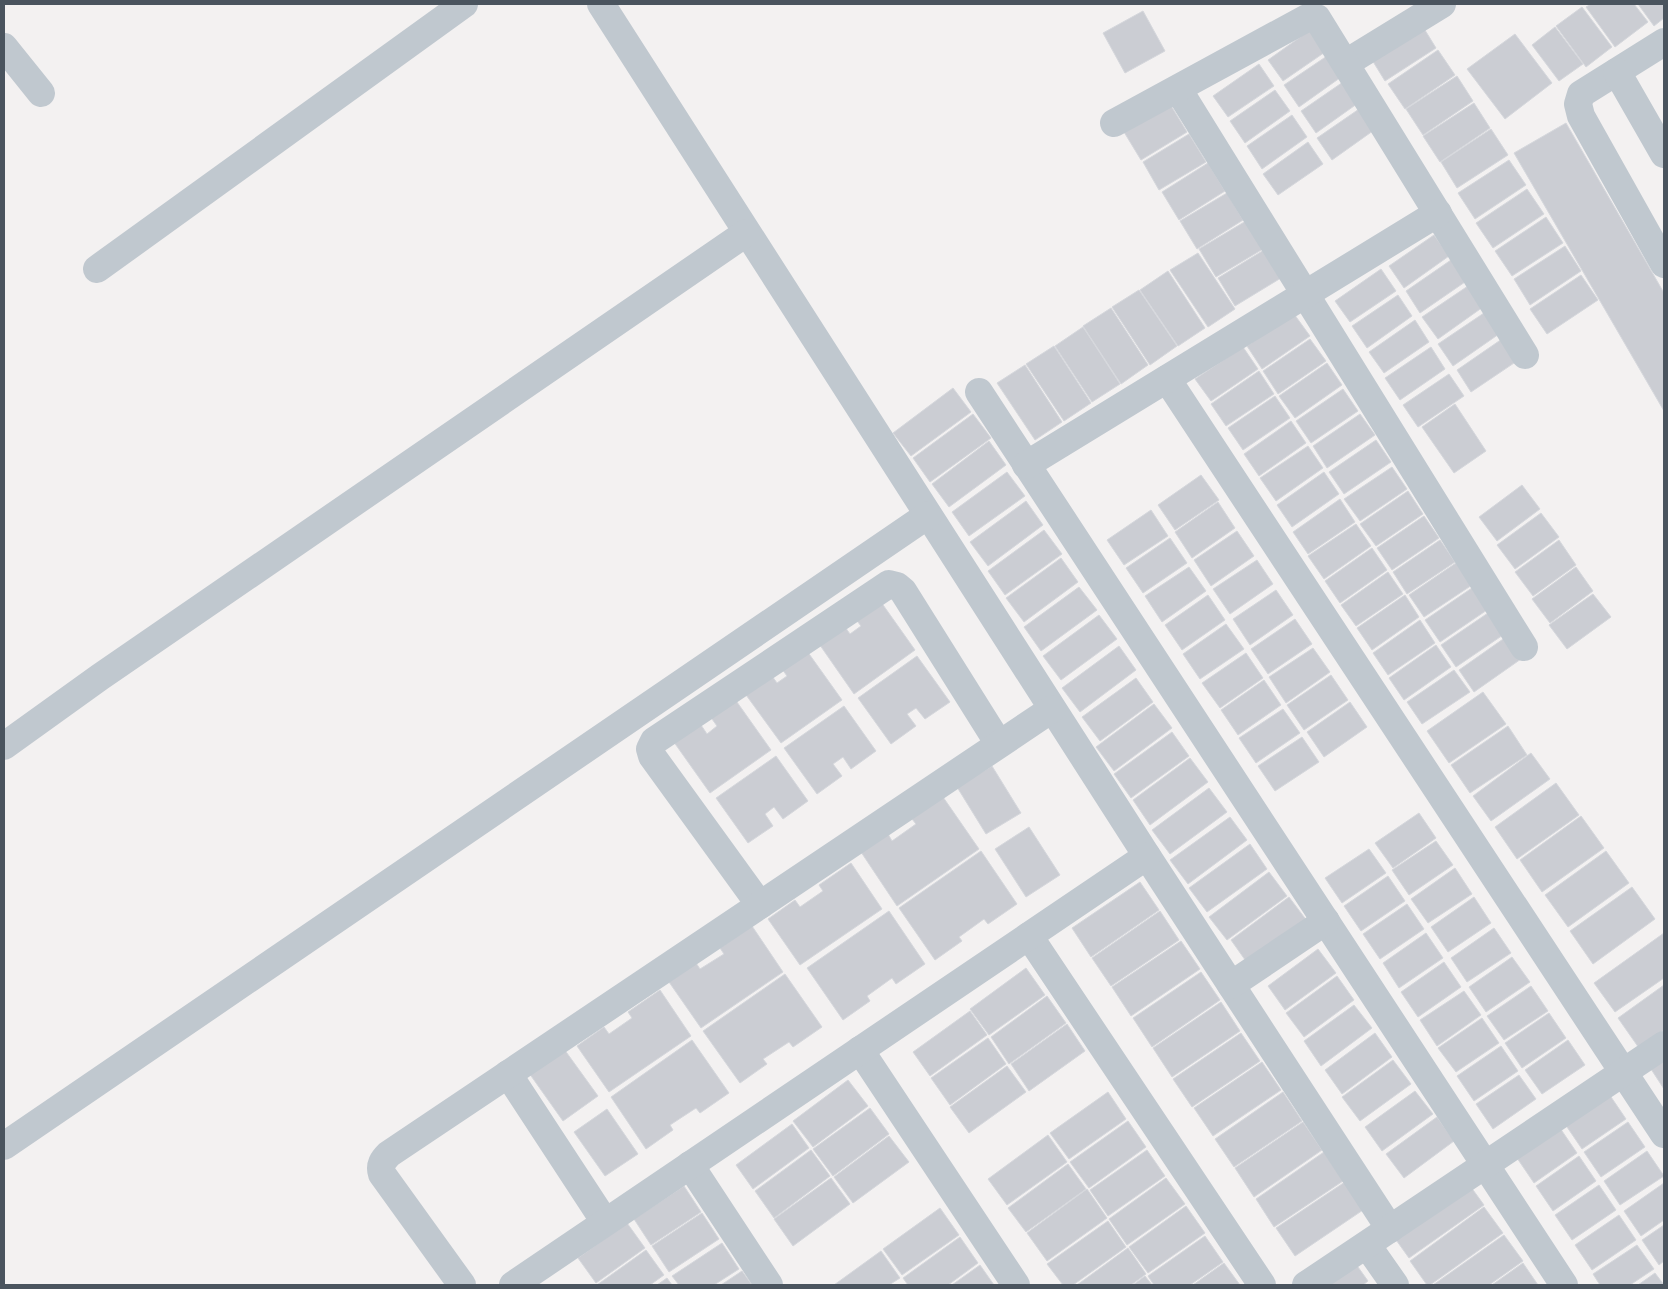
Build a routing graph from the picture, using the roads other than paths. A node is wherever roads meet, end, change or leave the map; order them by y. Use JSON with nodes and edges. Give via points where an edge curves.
{"nodes":[{"id":1,"x":464,"y":4,"type":"edge"},
{"id":2,"x":601,"y":4,"type":"edge"},
{"id":3,"x":1442,"y":4,"type":"edge"},
{"id":4,"x":1664,"y":42,"type":"edge"},
{"id":5,"x":4,"y":47,"type":"edge"},
{"id":6,"x":1346,"y":63,"type":"junction"},
{"id":7,"x":1617,"y":72,"type":"junction"},
{"id":8,"x":1178,"y":89,"type":"junction"},
{"id":9,"x":41,"y":93,"type":"dead end"},
{"id":10,"x":1114,"y":123,"type":"dead end"},
{"id":11,"x":1664,"y":154,"type":"edge"},
{"id":12,"x":1438,"y":213,"type":"junction"},
{"id":13,"x":746,"y":233,"type":"junction"},
{"id":14,"x":1664,"y":264,"type":"edge"},
{"id":15,"x":97,"y":269,"type":"dead end"},
{"id":16,"x":1305,"y":294,"type":"junction"},
{"id":17,"x":1525,"y":355,"type":"dead end"},
{"id":18,"x":1166,"y":379,"type":"junction"},
{"id":19,"x":979,"y":392,"type":"dead end"},
{"id":20,"x":1026,"y":465,"type":"junction"},
{"id":21,"x":928,"y":515,"type":"junction"},
{"id":22,"x":1524,"y":647,"type":"dead end"},
{"id":23,"x":1052,"y":709,"type":"junction"},
{"id":24,"x":999,"y":744,"type":"junction"},
{"id":25,"x":4,"y":746,"type":"edge"},
{"id":26,"x":1147,"y":856,"type":"junction"},
{"id":27,"x":760,"y":905,"type":"junction"},
{"id":28,"x":1326,"y":921,"type":"junction"},
{"id":29,"x":1029,"y":936,"type":"junction"},
{"id":30,"x":1231,"y":985,"type":"junction"},
{"id":31,"x":1664,"y":1045,"type":"edge"},
{"id":32,"x":860,"y":1050,"type":"junction"},
{"id":33,"x":1624,"y":1072,"type":"junction"},
{"id":34,"x":508,"y":1074,"type":"junction"},
{"id":35,"x":1664,"y":1134,"type":"edge"},
{"id":36,"x":4,"y":1146,"type":"edge"},
{"id":37,"x":1485,"y":1164,"type":"junction"},
{"id":38,"x":690,"y":1165,"type":"junction"},
{"id":39,"x":605,"y":1222,"type":"junction"},
{"id":40,"x":1390,"y":1228,"type":"junction"},
{"id":41,"x":1367,"y":1245,"type":"junction"},
{"id":42,"x":462,"y":1285,"type":"edge"},
{"id":43,"x":512,"y":1285,"type":"edge"},
{"id":44,"x":769,"y":1285,"type":"edge"},
{"id":45,"x":1016,"y":1285,"type":"edge"},
{"id":46,"x":1262,"y":1285,"type":"edge"},
{"id":47,"x":1306,"y":1285,"type":"edge"},
{"id":48,"x":1394,"y":1285,"type":"edge"},
{"id":49,"x":1564,"y":1285,"type":"edge"}],
"edges":[{"from":1,"to":15,"type":"street"},
{"from":2,"to":13,"type":"street"},
{"from":3,"to":6,"type":"street"},
{"from":4,"to":7,"type":"street"},
{"from":5,"to":9,"type":"street"},
{"from":6,"to":8,"type":"street","via":[[1317,18],[1307,18]]},
{"from":6,"to":12,"type":"street"},
{"from":7,"to":11,"type":"street"},
{"from":7,"to":14,"type":"street","via":[[1581,94],[1578,104],[1581,116]]},
{"from":8,"to":10,"type":"street"},
{"from":8,"to":16,"type":"street"},
{"from":12,"to":16,"type":"street"},
{"from":12,"to":17,"type":"street"},
{"from":13,"to":21,"type":"street"},
{"from":13,"to":25,"type":"street"},
{"from":16,"to":18,"type":"street"},
{"from":16,"to":22,"type":"street"},
{"from":18,"to":20,"type":"street"},
{"from":18,"to":33,"type":"street"},
{"from":19,"to":20,"type":"street"},
{"from":20,"to":28,"type":"street"},
{"from":21,"to":23,"type":"street"},
{"from":21,"to":36,"type":"street"},
{"from":23,"to":24,"type":"street"},
{"from":23,"to":26,"type":"street"},
{"from":24,"to":27,"type":"street"},
{"from":24,"to":27,"type":"street","via":[[902,591],[889,584],[654,741],[650,749],[652,756]]},
{"from":26,"to":29,"type":"street"},
{"from":26,"to":30,"type":"street"},
{"from":27,"to":34,"type":"street"},
{"from":28,"to":30,"type":"street"},
{"from":28,"to":37,"type":"street"},
{"from":29,"to":32,"type":"street"},
{"from":29,"to":46,"type":"street"},
{"from":30,"to":40,"type":"street"},
{"from":31,"to":33,"type":"street"},
{"from":32,"to":38,"type":"street"},
{"from":32,"to":45,"type":"street"},
{"from":33,"to":35,"type":"street"},
{"from":33,"to":37,"type":"street"},
{"from":34,"to":39,"type":"street"},
{"from":34,"to":42,"type":"street","via":[[388,1154],[380,1169]]},
{"from":37,"to":40,"type":"street"},
{"from":37,"to":49,"type":"street"},
{"from":38,"to":39,"type":"street"},
{"from":38,"to":44,"type":"street"},
{"from":39,"to":43,"type":"street"},
{"from":40,"to":41,"type":"street"},
{"from":41,"to":47,"type":"street"},
{"from":41,"to":48,"type":"street"}]}
